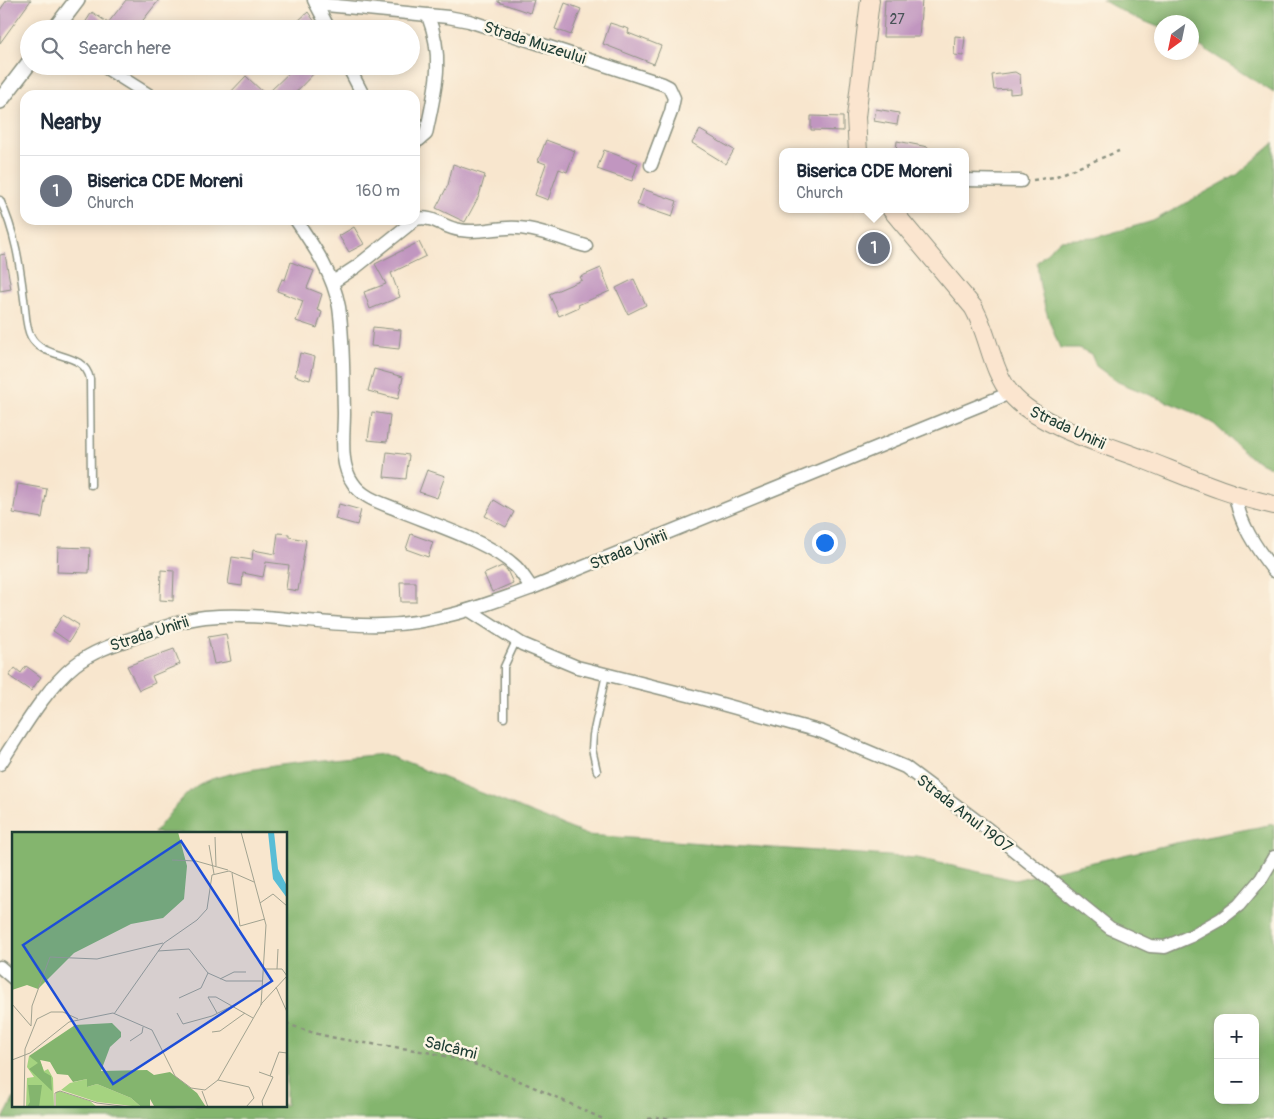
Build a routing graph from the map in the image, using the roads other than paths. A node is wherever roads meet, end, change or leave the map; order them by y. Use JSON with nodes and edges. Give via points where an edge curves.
{"nodes":[{"id":1,"x":77,"y":0,"type":"edge"},
{"id":2,"x":870,"y":0,"type":"edge"},
{"id":3,"x":315,"y":2,"type":"edge"},
{"id":4,"x":428,"y":16,"type":"junction"},
{"id":5,"x":62,"y":20,"type":"edge"},
{"id":6,"x":324,"y":20,"type":"edge"},
{"id":7,"x":20,"y":74,"type":"edge"},
{"id":8,"x":117,"y":75,"type":"edge"},
{"id":9,"x":353,"y":75,"type":"edge"},
{"id":10,"x":141,"y":90,"type":"edge"},
{"id":11,"x":360,"y":90,"type":"edge"},
{"id":12,"x":0,"y":99,"type":"edge"},
{"id":13,"x":420,"y":138,"type":"edge"},
{"id":14,"x":858,"y":148,"type":"edge"},
{"id":15,"x":651,"y":165,"type":"dead end"},
{"id":16,"x":969,"y":180,"type":"edge"},
{"id":17,"x":1021,"y":181,"type":"road end"},
{"id":18,"x":0,"y":200,"type":"edge"},
{"id":19,"x":896,"y":213,"type":"edge"},
{"id":20,"x":420,"y":218,"type":"edge"},
{"id":21,"x":299,"y":225,"type":"edge"},
{"id":22,"x":408,"y":225,"type":"edge"},
{"id":23,"x":586,"y":246,"type":"dead end"},
{"id":24,"x":333,"y":282,"type":"junction"},
{"id":25,"x":1010,"y":393,"type":"junction"},
{"id":26,"x":91,"y":485,"type":"dead end"},
{"id":27,"x":1234,"y":494,"type":"junction"},
{"id":28,"x":1274,"y":505,"type":"edge"},
{"id":29,"x":1274,"y":570,"type":"edge"},
{"id":30,"x":532,"y":588,"type":"junction"},
{"id":31,"x":470,"y":610,"type":"junction"},
{"id":32,"x":516,"y":641,"type":"junction"},
{"id":33,"x":606,"y":674,"type":"junction"},
{"id":34,"x":504,"y":718,"type":"dead end"},
{"id":35,"x":0,"y":764,"type":"edge"},
{"id":36,"x":597,"y":771,"type":"dead end"},
{"id":37,"x":1274,"y":857,"type":"edge"},
{"id":38,"x":0,"y":967,"type":"edge"},
{"id":39,"x":12,"y":977,"type":"edge"}],
"edges":[{"from":1,"to":5,"type":"street"},
{"from":2,"to":14,"type":"main road","via":[[856,116]]},
{"from":3,"to":4,"type":"street","name":"Strada Muzeului"},
{"from":3,"to":6,"type":"street","name":"Strada Muzeului"},
{"from":4,"to":13,"type":"street","via":[[436,42],[438,72],[426,134]]},
{"from":4,"to":15,"type":"street","name":"Strada Muzeului","via":[[448,17],[503,31],[669,87],[674,98],[671,112]]},
{"from":7,"to":12,"type":"street"},
{"from":8,"to":10,"type":"street"},
{"from":9,"to":11,"type":"street"},
{"from":16,"to":17,"type":"street"},
{"from":18,"to":26,"type":"lane","via":[[14,234],[32,339],[44,348],[82,363],[88,370]]},
{"from":19,"to":25,"type":"main road","via":[[973,307]]},
{"from":20,"to":23,"type":"street","via":[[434,219],[444,226],[460,230],[520,228]]},
{"from":21,"to":24,"type":"street"},
{"from":22,"to":24,"type":"street"},
{"from":24,"to":30,"type":"street","via":[[342,338],[344,458],[352,482],[372,499],[503,557],[517,568]]},
{"from":25,"to":27,"type":"main road","name":"Strada Unirii","via":[[1026,408],[1081,436]]},
{"from":25,"to":30,"type":"street","name":"Strada Unirii"},
{"from":27,"to":28,"type":"main road","name":"Strada Unirii"},
{"from":27,"to":29,"type":"street","via":[[1238,513],[1252,540]]},
{"from":30,"to":31,"type":"street","name":"Strada Unirii"},
{"from":31,"to":32,"type":"street","name":"Strada Anul 1907"},
{"from":31,"to":35,"type":"street","name":"Strada Unirii","via":[[442,618],[383,625],[229,615],[182,621],[104,648],[75,665],[60,679]]},
{"from":32,"to":33,"type":"street","name":"Strada Anul 1907","via":[[546,656]]},
{"from":32,"to":34,"type":"lane","via":[[504,667]]},
{"from":33,"to":36,"type":"lane","via":[[593,735],[592,749]]},
{"from":33,"to":37,"type":"street","name":"Strada Anul 1907","via":[[822,732],[905,766],[1110,928],[1150,946],[1165,947],[1221,919],[1239,905]]},
{"from":38,"to":39,"type":"street"}]}
